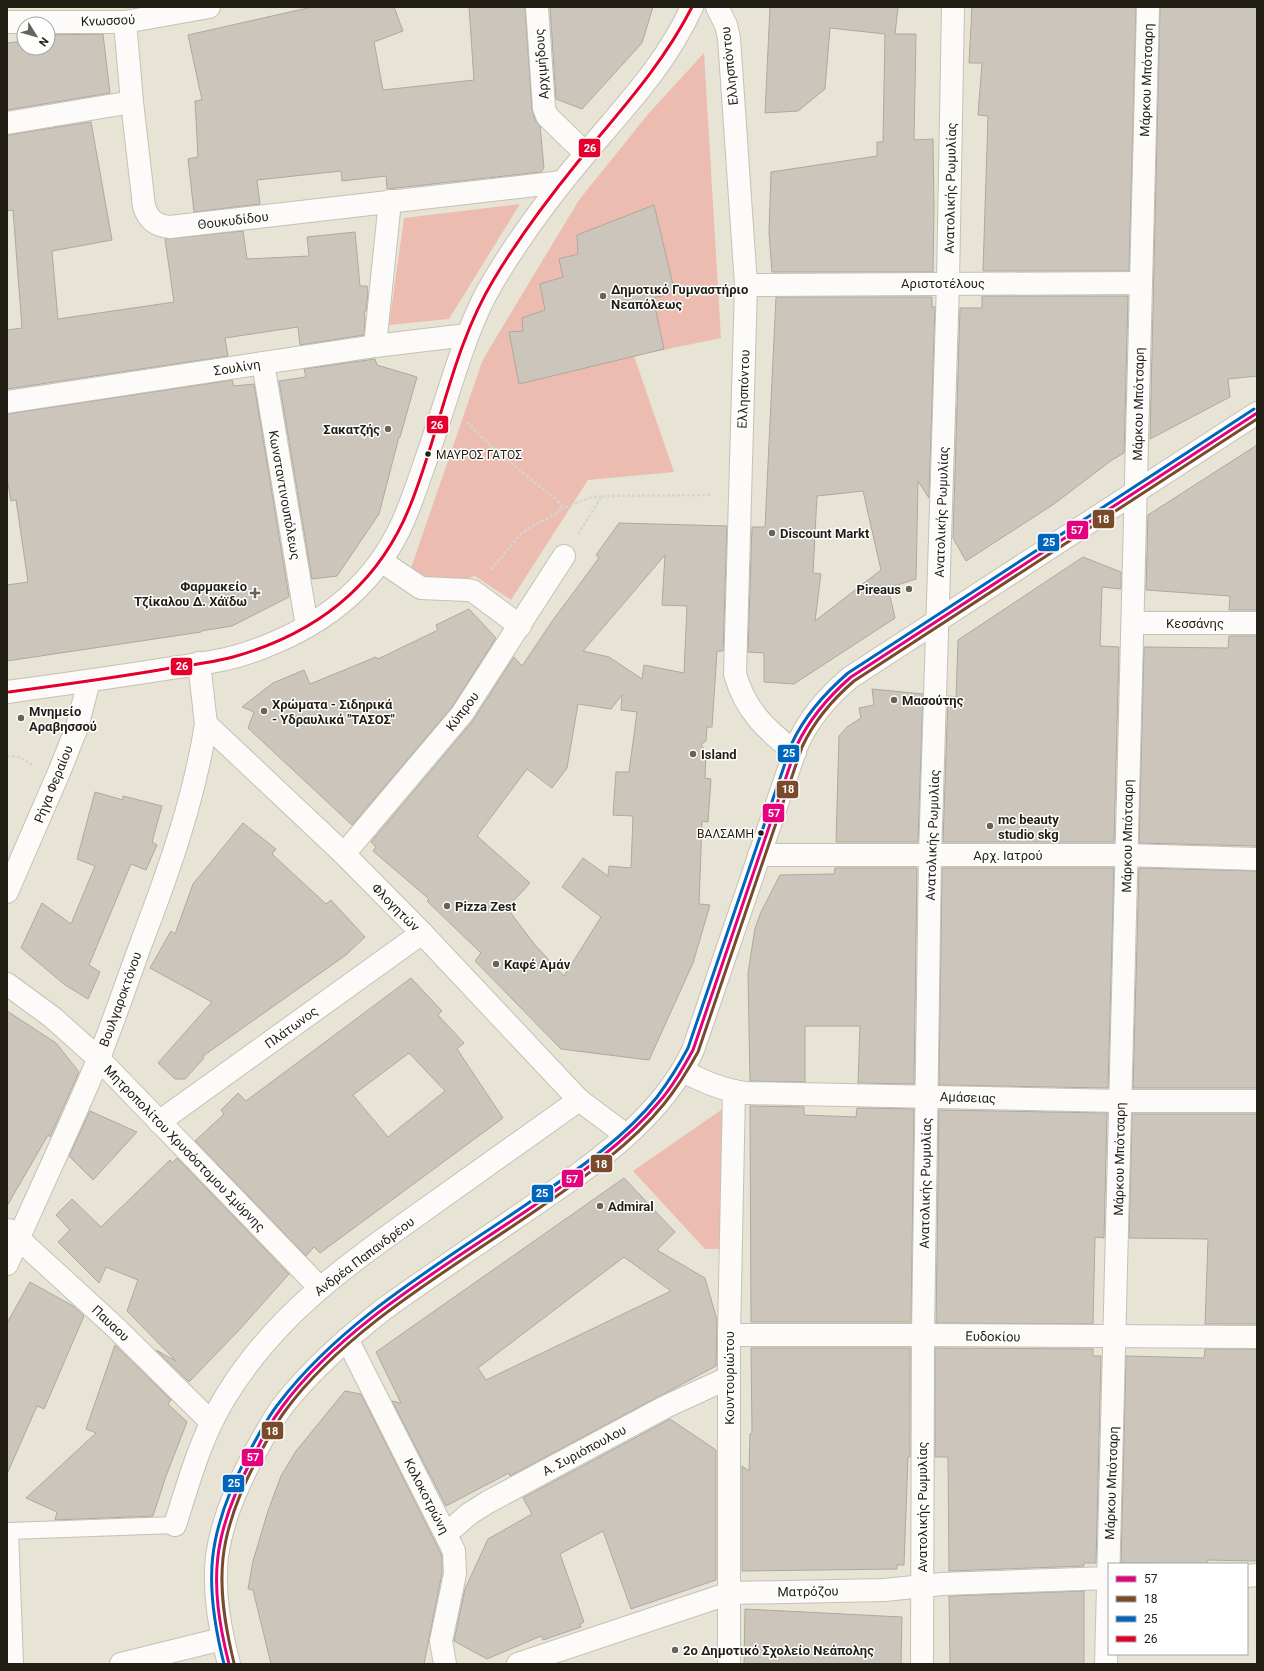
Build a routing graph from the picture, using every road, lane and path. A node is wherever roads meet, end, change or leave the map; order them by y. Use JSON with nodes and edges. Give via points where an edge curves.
{"nodes":[{"id":1,"x":208,"y":7,"type":"edge"},
{"id":2,"x":537,"y":7,"type":"edge"},
{"id":3,"x":692,"y":7,"type":"edge"},
{"id":4,"x":717,"y":7,"type":"edge"},
{"id":5,"x":953,"y":7,"type":"edge"},
{"id":6,"x":1148,"y":7,"type":"edge"},
{"id":7,"x":7,"y":22,"type":"edge"},
{"id":8,"x":125,"y":22,"type":"junction"},
{"id":9,"x":132,"y":102,"type":"junction"},
{"id":10,"x":7,"y":123,"type":"edge"},
{"id":11,"x":585,"y":153,"type":"junction"},
{"id":12,"x":562,"y":182,"type":"junction"},
{"id":13,"x":390,"y":201,"type":"junction"},
{"id":14,"x":948,"y":283,"type":"junction"},
{"id":15,"x":1140,"y":283,"type":"junction"},
{"id":16,"x":746,"y":284,"type":"junction"},
{"id":17,"x":468,"y":335,"type":"junction"},
{"id":18,"x":375,"y":346,"type":"junction"},
{"id":19,"x":263,"y":363,"type":"junction"},
{"id":20,"x":7,"y":402,"type":"edge"},
{"id":21,"x":1257,"y":413,"type":"edge"},
{"id":22,"x":476,"y":431,"type":"dead end"},
{"id":23,"x":1136,"y":491,"type":"junction"},
{"id":24,"x":602,"y":496,"type":"junction"},
{"id":25,"x":740,"y":498,"type":"junction"},
{"id":26,"x":561,"y":509,"type":"junction"},
{"id":27,"x":564,"y":556,"type":"joint"},
{"id":28,"x":382,"y":561,"type":"junction"},
{"id":29,"x":473,"y":591,"type":"junction"},
{"id":30,"x":938,"y":619,"type":"junction"},
{"id":31,"x":1132,"y":622,"type":"junction"},
{"id":32,"x":1257,"y":623,"type":"edge"},
{"id":33,"x":307,"y":626,"type":"junction"},
{"id":34,"x":520,"y":626,"type":"junction"},
{"id":35,"x":199,"y":663,"type":"junction"},
{"id":36,"x":89,"y":681,"type":"junction"},
{"id":37,"x":8,"y":693,"type":"edge"},
{"id":38,"x":206,"y":724,"type":"junction"},
{"id":39,"x":794,"y":752,"type":"junction"},
{"id":40,"x":7,"y":756,"type":"edge"},
{"id":41,"x":34,"y":766,"type":"dead end"},
{"id":42,"x":344,"y":854,"type":"junction"},
{"id":43,"x":759,"y":854,"type":"junction"},
{"id":44,"x":1126,"y":855,"type":"junction"},
{"id":45,"x":930,"y":856,"type":"junction"},
{"id":46,"x":1257,"y":859,"type":"edge"},
{"id":47,"x":7,"y":892,"type":"edge"},
{"id":48,"x":422,"y":933,"type":"junction"},
{"id":49,"x":7,"y":984,"type":"edge"},
{"id":50,"x":98,"y":1058,"type":"junction"},
{"id":51,"x":682,"y":1071,"type":"junction"},
{"id":52,"x":734,"y":1092,"type":"junction"},
{"id":53,"x":926,"y":1096,"type":"junction"},
{"id":54,"x":579,"y":1100,"type":"junction"},
{"id":55,"x":1120,"y":1101,"type":"junction"},
{"id":56,"x":1257,"y":1101,"type":"edge"},
{"id":57,"x":160,"y":1122,"type":"junction"},
{"id":58,"x":626,"y":1134,"type":"junction"},
{"id":59,"x":13,"y":1233,"type":"edge"},
{"id":60,"x":7,"y":1264,"type":"edge"},
{"id":61,"x":320,"y":1288,"type":"junction"},
{"id":62,"x":730,"y":1335,"type":"junction"},
{"id":63,"x":923,"y":1335,"type":"junction"},
{"id":64,"x":1114,"y":1337,"type":"junction"},
{"id":65,"x":1257,"y":1337,"type":"edge"},
{"id":66,"x":347,"y":1339,"type":"junction"},
{"id":67,"x":728,"y":1378,"type":"junction"},
{"id":68,"x":211,"y":1422,"type":"junction"},
{"id":69,"x":175,"y":1525,"type":"joint"},
{"id":70,"x":9,"y":1531,"type":"edge"},
{"id":71,"x":446,"y":1534,"type":"junction"},
{"id":72,"x":1108,"y":1563,"type":"edge"},
{"id":73,"x":1108,"y":1578,"type":"edge"},
{"id":74,"x":921,"y":1586,"type":"junction"},
{"id":75,"x":730,"y":1593,"type":"junction"},
{"id":76,"x":10,"y":1597,"type":"edge"},
{"id":77,"x":222,"y":1639,"type":"junction"},
{"id":78,"x":15,"y":1664,"type":"edge"},
{"id":79,"x":121,"y":1664,"type":"edge"},
{"id":80,"x":229,"y":1664,"type":"edge"},
{"id":81,"x":445,"y":1664,"type":"edge"},
{"id":82,"x":518,"y":1664,"type":"edge"},
{"id":83,"x":729,"y":1664,"type":"edge"},
{"id":84,"x":922,"y":1664,"type":"edge"},
{"id":85,"x":1106,"y":1664,"type":"edge"}],
"edges":[{"from":1,"to":8,"type":"street","name":"Κνωσσού"},
{"from":2,"to":11,"type":"street","name":"Αρχιμήδους","via":[[544,108],[547,116]]},
{"from":3,"to":11,"type":"street","via":[[667,54]]},
{"from":4,"to":16,"type":"street","name":"Ελλησπόντου","via":[[729,38]]},
{"from":5,"to":14,"type":"street","name":"Ανατολικής Ρωμυλίας"},
{"from":6,"to":15,"type":"street","name":"Μάρκου Μπότσαρη"},
{"from":7,"to":8,"type":"street","name":"Κνωσσού"},
{"from":8,"to":9,"type":"street","name":"Θουκυδίδου"},
{"from":9,"to":10,"type":"street"},
{"from":9,"to":13,"type":"street","name":"Θουκυδίδου","via":[[146,215],[152,222],[161,226]]},
{"from":11,"to":12,"type":"street"},
{"from":12,"to":13,"type":"street","name":"Θουκυδίδου"},
{"from":12,"to":17,"type":"street","via":[[493,281],[481,302]]},
{"from":13,"to":18,"type":"street"},
{"from":14,"to":15,"type":"street","name":"Αριστοτέλους"},
{"from":14,"to":16,"type":"street","name":"Αριστοτέλους"},
{"from":14,"to":30,"type":"street","name":"Ανατολικής Ρωμυλίας"},
{"from":15,"to":23,"type":"street","name":"Μάρκου Μπότσαρη"},
{"from":16,"to":25,"type":"street","name":"Ελλησπόντου"},
{"from":17,"to":18,"type":"street","name":"Σουλίνη"},
{"from":17,"to":28,"type":"street","via":[[409,508]]},
{"from":18,"to":19,"type":"street","name":"Σουλίνη"},
{"from":19,"to":20,"type":"street","name":"Σουλίνη"},
{"from":19,"to":33,"type":"street","name":"Κωνσταντινουπόλεως"},
{"from":21,"to":23,"type":"street"},
{"from":22,"to":26,"type":"path","via":[[557,500]]},
{"from":23,"to":30,"type":"street"},
{"from":23,"to":31,"type":"street","name":"Μάρκου Μπότσαρη"},
{"from":24,"to":25,"type":"path","via":[[731,495]]},
{"from":24,"to":26,"type":"path","via":[[589,498]]},
{"from":24,"to":27,"type":"path"},
{"from":25,"to":39,"type":"street","name":"Ελλησπόντου","via":[[735,674],[750,710],[774,736]]},
{"from":26,"to":29,"type":"path","via":[[519,536]]},
{"from":27,"to":34,"type":"street","name":"Κύπρου"},
{"from":28,"to":29,"type":"street","via":[[421,588]]},
{"from":28,"to":33,"type":"street","via":[[342,603]]},
{"from":29,"to":34,"type":"street"},
{"from":30,"to":39,"type":"street","via":[[841,685],[810,721]]},
{"from":30,"to":45,"type":"street","name":"Ανατολικής Ρωμυλίας"},
{"from":31,"to":32,"type":"street","name":"Κεσσάνης"},
{"from":31,"to":44,"type":"street","name":"Μάρκου Μπότσαρη"},
{"from":33,"to":35,"type":"street","via":[[247,653]]},
{"from":34,"to":42,"type":"street","name":"Κύπρου","via":[[462,714]]},
{"from":35,"to":36,"type":"street"},
{"from":35,"to":38,"type":"street"},
{"from":36,"to":37,"type":"street"},
{"from":36,"to":47,"type":"street","name":"Ρήγα Φεραίου","via":[[77,727]]},
{"from":38,"to":42,"type":"street","name":"Φλογητών"},
{"from":38,"to":50,"type":"street","name":"Βουλγαροκτόνου","via":[[198,771],[180,837]]},
{"from":39,"to":43,"type":"street"},
{"from":40,"to":41,"type":"path","via":[[20,757]]},
{"from":42,"to":48,"type":"street","name":"Φλογητών"},
{"from":43,"to":45,"type":"street","name":"Αρχ. Ιατρού"},
{"from":43,"to":51,"type":"street","via":[[693,1050]]},
{"from":44,"to":45,"type":"street","name":"Αρχ. Ιατρού"},
{"from":44,"to":46,"type":"street","name":"Αρχ. Ιατρού"},
{"from":44,"to":55,"type":"street","name":"Μάρκου Μπότσαρη"},
{"from":45,"to":53,"type":"street","name":"Ανατολικής Ρωμυλίας"},
{"from":48,"to":54,"type":"street","name":"Φλογητών"},
{"from":48,"to":57,"type":"street","name":"Πλάτωνος"},
{"from":49,"to":50,"type":"street","name":"Μητροπολίτου Χρυσόστομου Σμύρνης","via":[[52,1017]]},
{"from":50,"to":57,"type":"street","name":"Μητροπολίτου Χρυσόστομου Σμύρνης"},
{"from":50,"to":59,"type":"street","name":"Βουλγαροκτόνου","via":[[46,1179]]},
{"from":51,"to":52,"type":"street","name":"Αμάσειας"},
{"from":51,"to":58,"type":"street","via":[[663,1097]]},
{"from":52,"to":53,"type":"street","name":"Αμάσειας"},
{"from":52,"to":62,"type":"street","name":"Κουντουριώτου"},
{"from":53,"to":55,"type":"street","name":"Αμάσειας"},
{"from":53,"to":63,"type":"street","name":"Ανατολικής Ρωμυλίας"},
{"from":54,"to":58,"type":"street","name":"Φλογητών"},
{"from":54,"to":61,"type":"street","name":"Ανδρέα Παπανδρέου","via":[[344,1268]]},
{"from":55,"to":56,"type":"street","name":"Αμάσειας"},
{"from":55,"to":64,"type":"street","name":"Μάρκου Μπότσαρη"},
{"from":57,"to":61,"type":"street","name":"Μητροπολίτου Χρυσόστομου Σμύρνης"},
{"from":58,"to":66,"type":"street","via":[[574,1177],[384,1309]]},
{"from":59,"to":60,"type":"street","name":"Βουλγαροκτόνου"},
{"from":59,"to":68,"type":"street","name":"Παυαου","via":[[114,1326]]},
{"from":61,"to":68,"type":"street","name":"Ανδρέα Παπανδρέου","via":[[287,1318],[253,1356]]},
{"from":62,"to":63,"type":"street","name":"Ευδοκίου"},
{"from":62,"to":67,"type":"street","name":"Κουντουριώτου"},
{"from":63,"to":64,"type":"street","name":"Ευδοκίου"},
{"from":63,"to":74,"type":"street","name":"Ανατολικής Ρωμυλίας"},
{"from":64,"to":65,"type":"street","name":"Ευδοκίου"},
{"from":64,"to":72,"type":"street","name":"Μάρκου Μπότσαρη"},
{"from":66,"to":71,"type":"street","name":"Κολοκοτρώνη"},
{"from":66,"to":77,"type":"street","via":[[284,1403],[236,1491],[217,1556],[216,1589]]},
{"from":67,"to":71,"type":"street","name":"Α. Συριόπουλου","via":[[665,1407],[488,1502]]},
{"from":67,"to":75,"type":"street","name":"Κουντουριώτου"},
{"from":68,"to":69,"type":"street","name":"Ανδρέα Παπανδρέου"},
{"from":69,"to":70,"type":"lane"},
{"from":70,"to":76,"type":"lane"},
{"from":71,"to":81,"type":"street","name":"Κολοκοτρώνη","via":[[454,1552],[456,1567],[441,1641]]},
{"from":73,"to":74,"type":"street","name":"Ματρόζου"},
{"from":73,"to":85,"type":"street","name":"Μάρκου Μπότσαρη"},
{"from":74,"to":75,"type":"street","name":"Ματρόζου","via":[[885,1590]]},
{"from":74,"to":84,"type":"street","name":"Ανατολικής Ρωμυλίας"},
{"from":75,"to":82,"type":"street","name":"Ματρόζου"},
{"from":75,"to":83,"type":"street","name":"Κουντουριώτου"},
{"from":76,"to":78,"type":"lane"},
{"from":77,"to":79,"type":"street"},
{"from":77,"to":80,"type":"street"}]}
